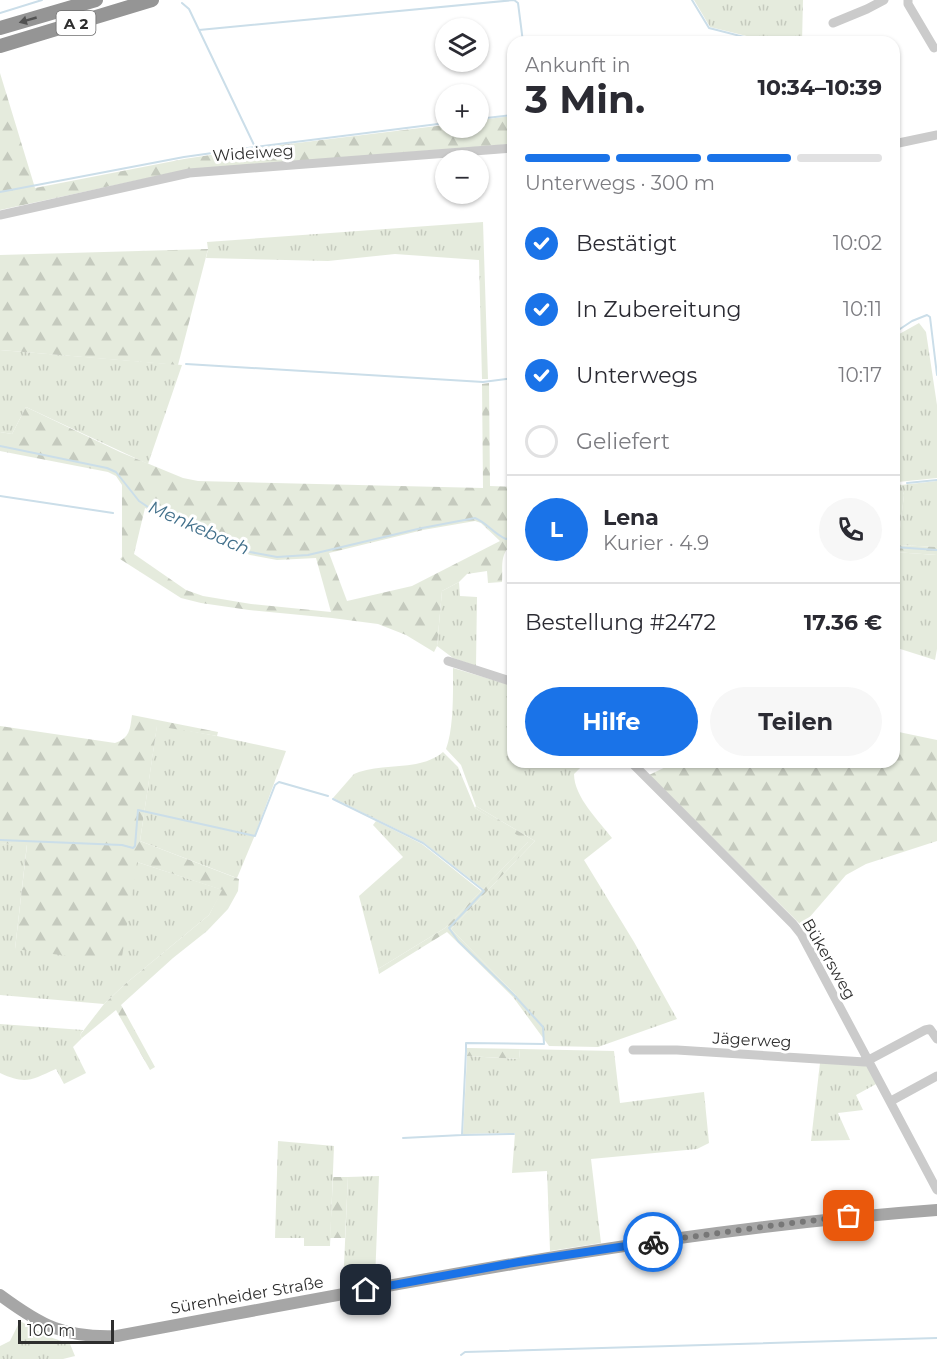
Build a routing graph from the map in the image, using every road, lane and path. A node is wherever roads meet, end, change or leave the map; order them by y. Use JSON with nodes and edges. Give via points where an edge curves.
{"nodes":[{"id":1,"x":96,"y":0,"type":"edge"},
{"id":2,"x":152,"y":0,"type":"edge"},
{"id":3,"x":884,"y":0,"type":"edge"},
{"id":4,"x":908,"y":0,"type":"edge"},
{"id":5,"x":833,"y":23,"type":"dead end"},
{"id":6,"x":0,"y":28,"type":"edge"},
{"id":7,"x":0,"y":46,"type":"edge"},
{"id":8,"x":934,"y":48,"type":"dead end"},
{"id":9,"x":937,"y":135,"type":"edge"},
{"id":10,"x":900,"y":143,"type":"edge"},
{"id":11,"x":507,"y":148,"type":"edge"},
{"id":12,"x":0,"y":215,"type":"edge"},
{"id":13,"x":448,"y":661,"type":"dead end"},
{"id":14,"x":507,"y":680,"type":"edge"},
{"id":15,"x":637,"y":768,"type":"edge"},
{"id":16,"x":937,"y":1039,"type":"edge"},
{"id":17,"x":633,"y":1050,"type":"dead end"},
{"id":18,"x":869,"y":1060,"type":"junction"},
{"id":19,"x":937,"y":1076,"type":"edge"},
{"id":20,"x":891,"y":1101,"type":"junction"},
{"id":21,"x":934,"y":1178,"type":"edge"},
{"id":22,"x":937,"y":1190,"type":"edge"},
{"id":23,"x":937,"y":1210,"type":"edge"},
{"id":24,"x":0,"y":1296,"type":"edge"}],
"edges":[{"from":1,"to":6,"type":"highway","number":"A 2","one_way":true},
{"from":2,"to":7,"type":"highway","number":"A 2"},
{"from":3,"to":5,"type":"street"},
{"from":4,"to":8,"type":"street"},
{"from":9,"to":10,"type":"street"},
{"from":11,"to":12,"type":"street","name":"Wideiweg","via":[[189,173]]},
{"from":13,"to":14,"type":"street"},
{"from":15,"to":18,"type":"street","name":"Bükersweg","via":[[801,934]]},
{"from":16,"to":18,"type":"street","via":[[930,1029],[925,1030]]},
{"from":17,"to":18,"type":"street","name":"Jägerweg"},
{"from":18,"to":20,"type":"street","name":"Bükersweg"},
{"from":19,"to":20,"type":"street"},
{"from":20,"to":21,"type":"street","name":"Bükersweg"},
{"from":21,"to":22,"type":"street","name":"Bükersweg"},
{"from":23,"to":24,"type":"main road","name":"Sürenheider Straße","via":[[794,1222],[549,1258],[117,1336],[76,1334],[52,1328]]}]}
